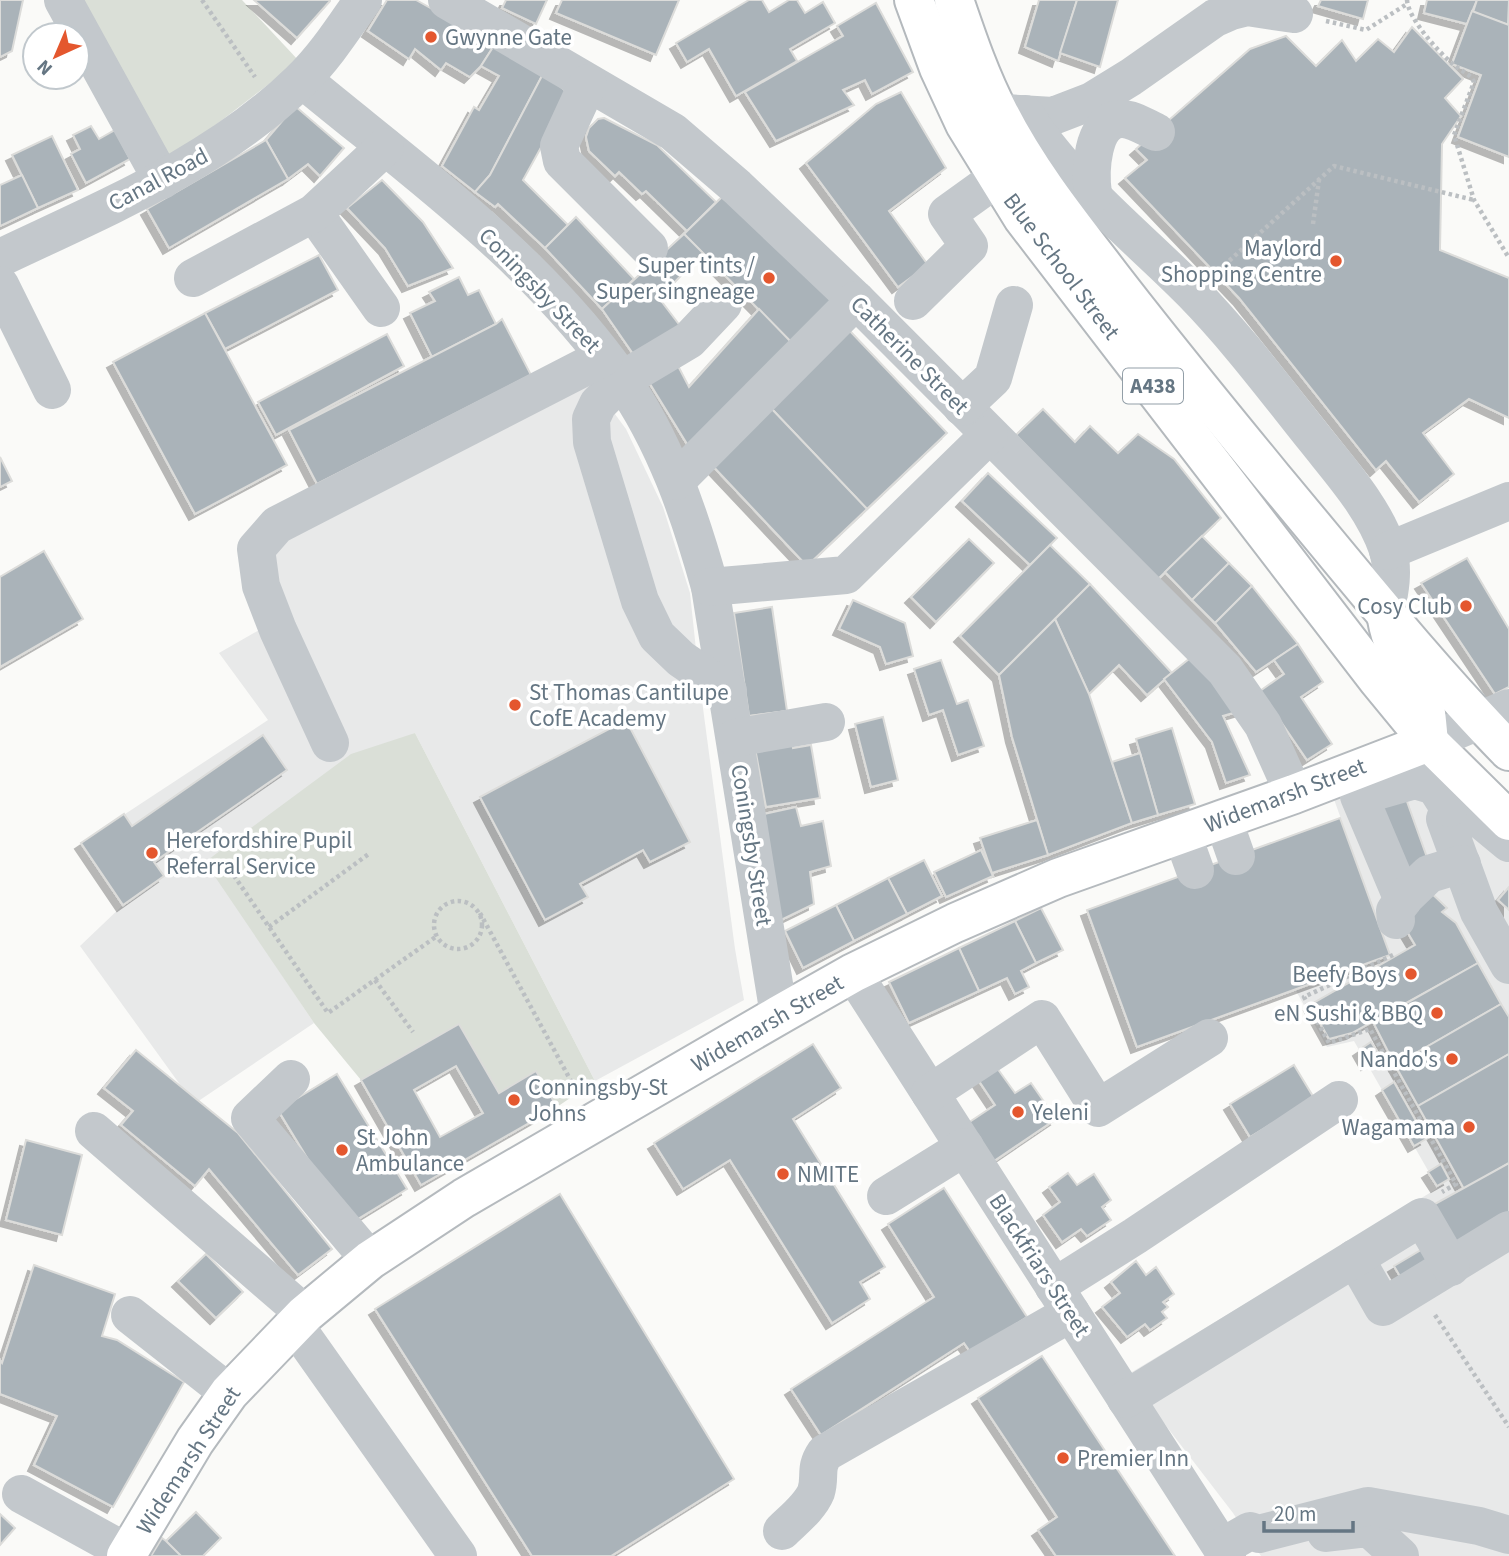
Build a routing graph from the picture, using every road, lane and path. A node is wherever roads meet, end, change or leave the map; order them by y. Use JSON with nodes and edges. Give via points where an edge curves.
{"nodes":[{"id":1,"x":63,"y":0,"type":"edge"},
{"id":2,"x":202,"y":0,"type":"edge"},
{"id":3,"x":363,"y":0,"type":"edge"},
{"id":4,"x":447,"y":0,"type":"edge"},
{"id":5,"x":914,"y":0,"type":"edge"},
{"id":6,"x":954,"y":0,"type":"edge"},
{"id":7,"x":1407,"y":2,"type":"edge"},
{"id":8,"x":1294,"y":14,"type":"joint"},
{"id":9,"x":302,"y":79,"type":"junction"},
{"id":10,"x":588,"y":83,"type":"junction"},
{"id":11,"x":274,"y":104,"type":"junction"},
{"id":12,"x":1025,"y":114,"type":"junction"},
{"id":13,"x":385,"y":147,"type":"junction"},
{"id":14,"x":997,"y":178,"type":"junction"},
{"id":15,"x":1319,"y":179,"type":"junction"},
{"id":16,"x":162,"y":180,"type":"junction"},
{"id":17,"x":1093,"y":194,"type":"junction"},
{"id":18,"x":1474,"y":200,"type":"junction"},
{"id":19,"x":314,"y":213,"type":"junction"},
{"id":20,"x":1313,"y":224,"type":"dead end"},
{"id":21,"x":649,"y":248,"type":"dead end"},
{"id":22,"x":1509,"y":257,"type":"edge"},
{"id":23,"x":0,"y":258,"type":"edge"},
{"id":24,"x":193,"y":278,"type":"dead end"},
{"id":25,"x":0,"y":285,"type":"edge"},
{"id":26,"x":1193,"y":293,"type":"junction"},
{"id":27,"x":856,"y":300,"type":"junction"},
{"id":28,"x":913,"y":301,"type":"dead end"},
{"id":29,"x":723,"y":304,"type":"dead end"},
{"id":30,"x":1013,"y":305,"type":"dead end"},
{"id":31,"x":381,"y":308,"type":"dead end"},
{"id":32,"x":613,"y":369,"type":"junction"},
{"id":33,"x":52,"y":390,"type":"dead end"},
{"id":34,"x":962,"y":407,"type":"junction"},
{"id":35,"x":989,"y":435,"type":"junction"},
{"id":36,"x":676,"y":481,"type":"junction"},
{"id":37,"x":1509,"y":501,"type":"edge"},
{"id":38,"x":1388,"y":551,"type":"junction"},
{"id":39,"x":710,"y":587,"type":"junction"},
{"id":40,"x":1385,"y":612,"type":"junction"},
{"id":41,"x":728,"y":691,"type":"junction"},
{"id":42,"x":1494,"y":714,"type":"edge"},
{"id":43,"x":826,"y":722,"type":"dead end"},
{"id":44,"x":735,"y":738,"type":"junction"},
{"id":45,"x":1429,"y":742,"type":"junction"},
{"id":46,"x":330,"y":743,"type":"dead end"},
{"id":47,"x":1509,"y":751,"type":"edge"},
{"id":48,"x":1294,"y":794,"type":"junction"},
{"id":49,"x":1453,"y":804,"type":"junction"},
{"id":50,"x":1223,"y":819,"type":"junction"},
{"id":51,"x":1509,"y":821,"type":"edge"},
{"id":52,"x":1182,"y":834,"type":"junction"},
{"id":53,"x":1509,"y":843,"type":"edge"},
{"id":54,"x":370,"y":853,"type":"dead end"},
{"id":55,"x":1236,"y":856,"type":"dead end"},
{"id":56,"x":226,"y":864,"type":"dead end"},
{"id":57,"x":1462,"y":864,"type":"junction"},
{"id":58,"x":1195,"y":870,"type":"dead end"},
{"id":59,"x":1400,"y":911,"type":"junction"},
{"id":60,"x":480,"y":913,"type":"junction"},
{"id":61,"x":269,"y":927,"type":"junction"},
{"id":62,"x":437,"y":936,"type":"junction"},
{"id":63,"x":1509,"y":965,"type":"edge"},
{"id":64,"x":853,"y":973,"type":"junction"},
{"id":65,"x":375,"y":980,"type":"junction"},
{"id":66,"x":779,"y":1014,"type":"junction"},
{"id":67,"x":413,"y":1032,"type":"dead end"},
{"id":68,"x":1209,"y":1038,"type":"dead end"},
{"id":69,"x":291,"y":1079,"type":"dead end"},
{"id":70,"x":930,"y":1093,"type":"junction"},
{"id":71,"x":1339,"y":1100,"type":"dead end"},
{"id":72,"x":594,"y":1123,"type":"junction"},
{"id":73,"x":94,"y":1131,"type":"dead end"},
{"id":74,"x":965,"y":1147,"type":"junction"},
{"id":75,"x":886,"y":1196,"type":"dead end"},
{"id":76,"x":1422,"y":1217,"type":"junction"},
{"id":77,"x":1509,"y":1230,"type":"edge"},
{"id":78,"x":1355,"y":1258,"type":"junction"},
{"id":79,"x":370,"y":1260,"type":"junction"},
{"id":80,"x":1451,"y":1267,"type":"junction"},
{"id":81,"x":1417,"y":1287,"type":"junction"},
{"id":82,"x":1063,"y":1300,"type":"junction"},
{"id":83,"x":130,"y":1315,"type":"dead end"},
{"id":84,"x":300,"y":1319,"type":"junction"},
{"id":85,"x":229,"y":1393,"type":"junction"},
{"id":86,"x":1126,"y":1399,"type":"junction"},
{"id":87,"x":1509,"y":1427,"type":"edge"},
{"id":88,"x":21,"y":1494,"type":"dead end"},
{"id":89,"x":782,"y":1531,"type":"dead end"},
{"id":90,"x":1509,"y":1535,"type":"edge"},
{"id":91,"x":1369,"y":1542,"type":"edge"},
{"id":92,"x":1224,"y":1552,"type":"edge"},
{"id":93,"x":127,"y":1554,"type":"edge"},
{"id":94,"x":458,"y":1556,"type":"edge"},
{"id":95,"x":1261,"y":1556,"type":"edge"},
{"id":96,"x":1318,"y":1556,"type":"edge"},
{"id":97,"x":1401,"y":1556,"type":"edge"},
{"id":98,"x":1419,"y":1556,"type":"edge"}],
"edges":[{"from":1,"to":16,"type":"street"},
{"from":2,"to":11,"type":"path"},
{"from":3,"to":9,"type":"street","name":"Canal Road"},
{"from":4,"to":10,"type":"street","name":"Catherine Street"},
{"from":5,"to":14,"type":"main road","name":"Blue School Street","number":"A438","via":[[965,124]]},
{"from":6,"to":12,"type":"main road","name":"Blue School Street","number":"A438","via":[[984,83]]},
{"from":7,"to":8,"type":"path","via":[[1366,30]]},
{"from":7,"to":18,"type":"path","via":[[1415,21],[1474,82],[1454,135]]},
{"from":8,"to":12,"type":"street","via":[[1247,7],[1231,11],[1092,101]]},
{"from":9,"to":11,"type":"street","name":"Canal Road"},
{"from":9,"to":13,"type":"street","name":"Coningsby Street"},
{"from":10,"to":21,"type":"street","via":[[559,146],[562,161]]},
{"from":10,"to":27,"type":"street","name":"Catherine Street","via":[[673,132]]},
{"from":11,"to":16,"type":"street","name":"Canal Road","via":[[226,141]]},
{"from":12,"to":17,"type":"street","via":[[1058,160]]},
{"from":12,"to":17,"type":"street","via":[[1077,119],[1123,103],[1141,105],[1162,127],[1123,118],[1103,128],[1093,153]]},
{"from":12,"to":40,"type":"main road","name":"Blue School Street","number":"A438","via":[[1038,179],[1187,375]]},
{"from":13,"to":19,"type":"street"},
{"from":13,"to":32,"type":"street","name":"Coningsby Street","via":[[496,241],[567,311]]},
{"from":14,"to":28,"type":"street","via":[[947,214],[969,246]]},
{"from":14,"to":45,"type":"main road","name":"Blue School Street","number":"A438","via":[[1023,218]]},
{"from":15,"to":18,"type":"path","via":[[1334,166]]},
{"from":15,"to":20,"type":"path"},
{"from":15,"to":26,"type":"path"},
{"from":16,"to":23,"type":"street","name":"Canal Road"},
{"from":17,"to":26,"type":"street"},
{"from":18,"to":22,"type":"path"},
{"from":19,"to":24,"type":"street"},
{"from":19,"to":31,"type":"street"},
{"from":25,"to":33,"type":"street"},
{"from":26,"to":38,"type":"street","via":[[1351,483]]},
{"from":27,"to":34,"type":"street","name":"Catherine Street"},
{"from":27,"to":36,"type":"street"},
{"from":29,"to":32,"type":"street","via":[[689,340]]},
{"from":30,"to":34,"type":"street","via":[[993,378]]},
{"from":32,"to":36,"type":"street","name":"Coningsby Street"},
{"from":32,"to":41,"type":"street","via":[[592,419],[592,442],[640,601],[657,636]]},
{"from":32,"to":46,"type":"street","via":[[277,525],[256,549],[261,586]]},
{"from":34,"to":35,"type":"street","name":"Catherine Street"},
{"from":35,"to":39,"type":"street","via":[[846,575]]},
{"from":35,"to":48,"type":"street","name":"Catherine Street","via":[[1225,670],[1263,725]]},
{"from":36,"to":39,"type":"street","name":"Coningsby Street"},
{"from":37,"to":38,"type":"street"},
{"from":38,"to":40,"type":"street","via":[[1391,583]]},
{"from":39,"to":41,"type":"street","name":"Coningsby Street"},
{"from":40,"to":42,"type":"main road","name":"Blue School Street","number":"A438"},
{"from":40,"to":45,"type":"main road","via":[[1390,639],[1422,694]]},
{"from":41,"to":44,"type":"street","name":"Coningsby Street"},
{"from":42,"to":45,"type":"street","name":"Widemarsh Street"},
{"from":42,"to":47,"type":"main road","number":"A438"},
{"from":43,"to":44,"type":"street"},
{"from":44,"to":66,"type":"street","name":"Coningsby Street"},
{"from":45,"to":48,"type":"main road","name":"Widemarsh Street"},
{"from":45,"to":51,"type":"main road","number":"A438"},
{"from":48,"to":50,"type":"main road","name":"Widemarsh Street"},
{"from":49,"to":53,"type":"street"},
{"from":49,"to":57,"type":"street","via":[[1446,820]]},
{"from":49,"to":59,"type":"street","via":[[1435,786],[1415,780],[1359,796]]},
{"from":50,"to":52,"type":"main road","name":"Widemarsh Street"},
{"from":50,"to":55,"type":"street"},
{"from":52,"to":58,"type":"street"},
{"from":52,"to":64,"type":"main road","name":"Widemarsh Street","via":[[1032,888]]},
{"from":54,"to":61,"type":"path"},
{"from":56,"to":61,"type":"path"},
{"from":57,"to":59,"type":"street","via":[[1429,874]]},
{"from":57,"to":63,"type":"street","via":[[1479,912]]},
{"from":59,"to":76,"type":"path","via":[[1404,946],[1304,997],[1329,1043],[1370,1029],[1456,1184],[1418,1207]]},
{"from":60,"to":62,"type":"path","via":[[469,903],[454,901],[441,908],[434,921]]},
{"from":60,"to":62,"type":"path","via":[[482,928],[476,942],[463,949],[448,947]]},
{"from":60,"to":72,"type":"path"},
{"from":61,"to":65,"type":"path","via":[[328,1013]]},
{"from":62,"to":65,"type":"path"},
{"from":64,"to":66,"type":"main road","name":"Widemarsh Street"},
{"from":64,"to":70,"type":"street","name":"Blackfriars Street"},
{"from":65,"to":67,"type":"path"},
{"from":66,"to":72,"type":"main road","name":"Widemarsh Street"},
{"from":68,"to":70,"type":"street","via":[[1098,1108],[1042,1019]]},
{"from":69,"to":79,"type":"street","via":[[250,1118]]},
{"from":70,"to":74,"type":"street","name":"Blackfriars Street"},
{"from":71,"to":82,"type":"street","via":[[1135,1236]]},
{"from":72,"to":79,"type":"main road","name":"Widemarsh Street"},
{"from":73,"to":84,"type":"street"},
{"from":74,"to":75,"type":"street"},
{"from":74,"to":82,"type":"street","name":"Blackfriars Street"},
{"from":76,"to":78,"type":"street"},
{"from":76,"to":80,"type":"street"},
{"from":77,"to":80,"type":"street"},
{"from":78,"to":81,"type":"street","via":[[1383,1307]]},
{"from":78,"to":86,"type":"street"},
{"from":79,"to":84,"type":"main road","name":"Widemarsh Street"},
{"from":80,"to":81,"type":"street"},
{"from":81,"to":87,"type":"path"},
{"from":82,"to":86,"type":"street","name":"Blackfriars Street"},
{"from":82,"to":89,"type":"street","via":[[825,1454],[817,1464],[816,1491],[809,1504]]},
{"from":83,"to":85,"type":"street"},
{"from":84,"to":85,"type":"main road","name":"Widemarsh Street"},
{"from":84,"to":94,"type":"street"},
{"from":85,"to":93,"type":"main road","name":"Widemarsh Street"},
{"from":86,"to":92,"type":"street","name":"Blackfriars Street"},
{"from":88,"to":93,"type":"street"},
{"from":90,"to":92,"type":"street","via":[[1368,1506],[1259,1534],[1250,1531]]},
{"from":91,"to":95,"type":"street","via":[[1341,1530],[1311,1536]]},
{"from":91,"to":96,"type":"street"},
{"from":91,"to":97,"type":"street"},
{"from":91,"to":98,"type":"street","via":[[1392,1531]]}]}
